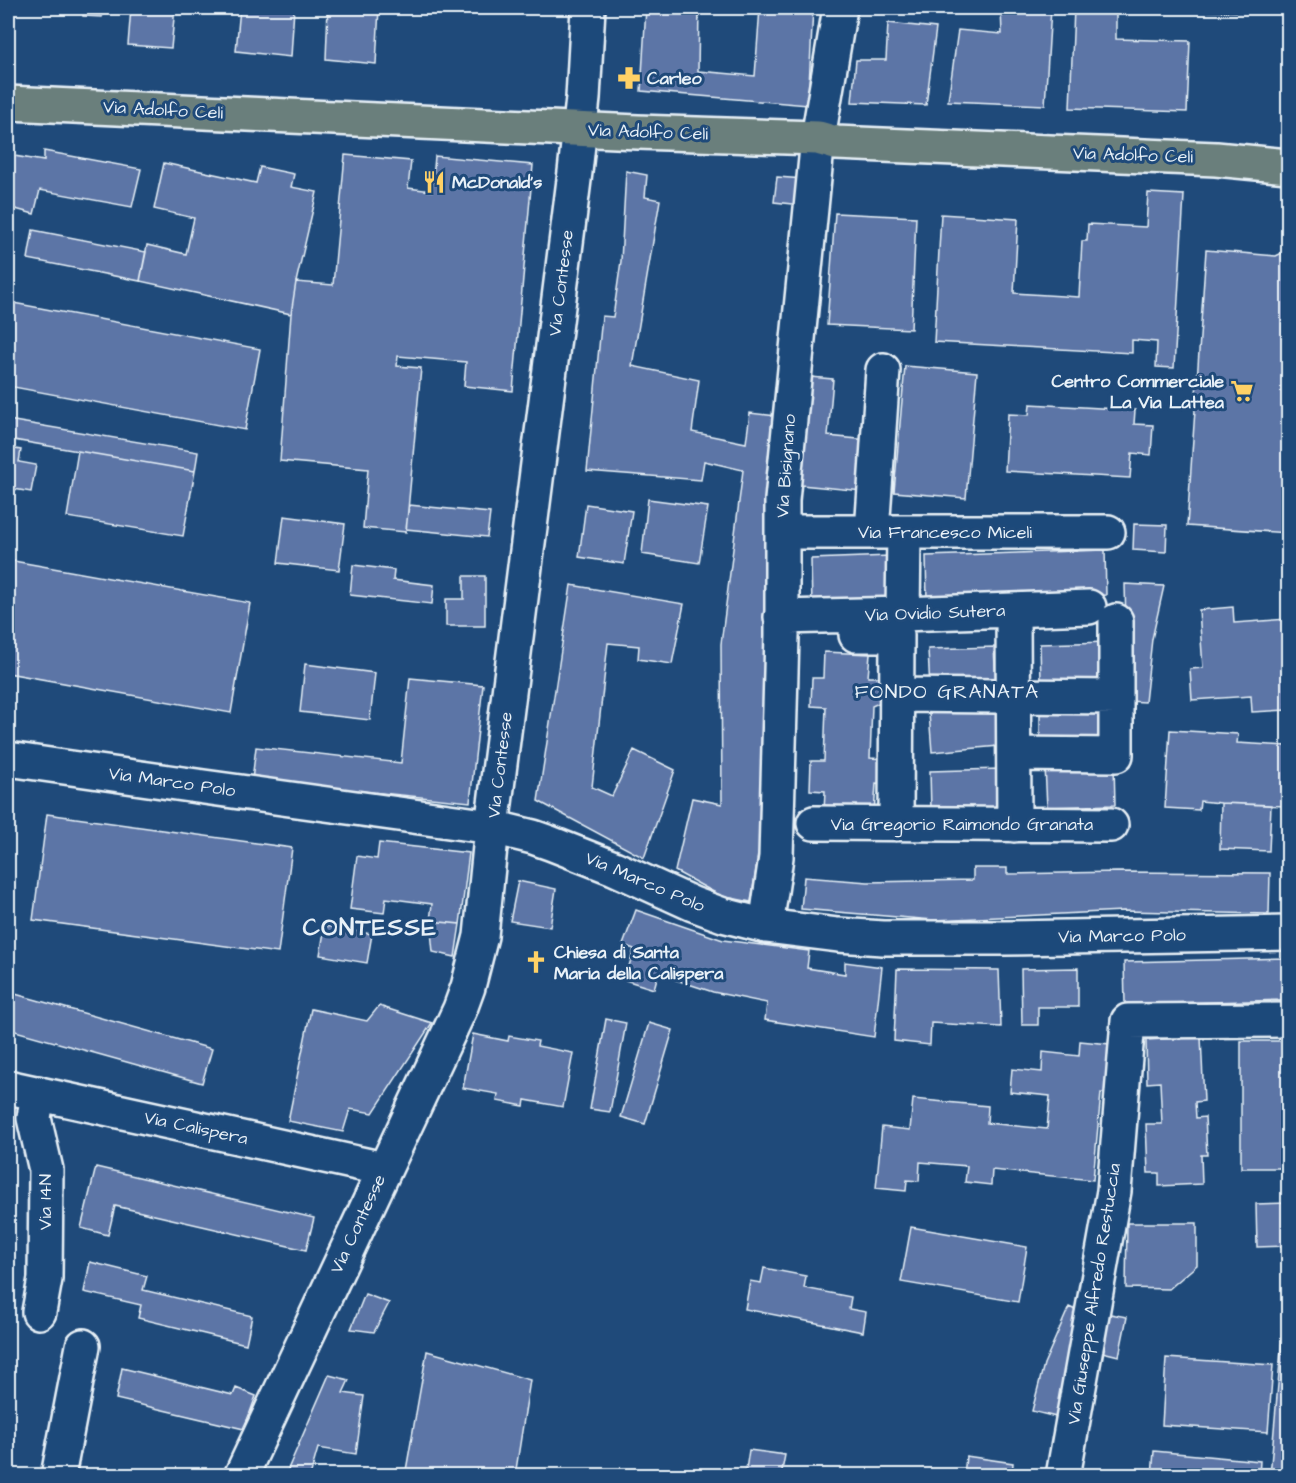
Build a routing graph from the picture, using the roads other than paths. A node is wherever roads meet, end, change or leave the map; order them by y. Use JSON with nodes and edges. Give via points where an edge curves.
{"nodes":[{"id":1,"x":588,"y":8,"type":"edge"},
{"id":2,"x":840,"y":8,"type":"edge"},
{"id":3,"x":8,"y":103,"type":"edge"},
{"id":4,"x":580,"y":129,"type":"junction"},
{"id":5,"x":818,"y":138,"type":"junction"},
{"id":6,"x":1288,"y":166,"type":"edge"},
{"id":7,"x":883,"y":370,"type":"dead end"},
{"id":8,"x":782,"y":532,"type":"junction"},
{"id":9,"x":872,"y":532,"type":"junction"},
{"id":10,"x":904,"y":532,"type":"junction"},
{"id":11,"x":1108,"y":532,"type":"dead end"},
{"id":12,"x":1013,"y":610,"type":"junction"},
{"id":13,"x":900,"y":625,"type":"junction"},
{"id":14,"x":782,"y":626,"type":"junction"},
{"id":15,"x":897,"y":695,"type":"junction"},
{"id":16,"x":1014,"y":696,"type":"junction"},
{"id":17,"x":1116,"y":697,"type":"junction"},
{"id":18,"x":1014,"y":754,"type":"junction"},
{"id":19,"x":8,"y":759,"type":"edge"},
{"id":20,"x":814,"y":823,"type":"dead end"},
{"id":21,"x":896,"y":824,"type":"junction"},
{"id":22,"x":1014,"y":825,"type":"junction"},
{"id":23,"x":1111,"y":825,"type":"dead end"},
{"id":24,"x":492,"y":826,"type":"junction"},
{"id":25,"x":766,"y":926,"type":"junction"},
{"id":26,"x":1288,"y":933,"type":"edge"},
{"id":27,"x":1288,"y":1020,"type":"edge"},
{"id":28,"x":23,"y":1090,"type":"edge"},
{"id":29,"x":384,"y":1169,"type":"junction"},
{"id":30,"x":39,"y":1312,"type":"dead end"},
{"id":31,"x":83,"y":1346,"type":"dead end"},
{"id":32,"x":58,"y":1476,"type":"edge"},
{"id":33,"x":241,"y":1476,"type":"edge"},
{"id":34,"x":1063,"y":1476,"type":"edge"}],
"edges":[{"from":1,"to":4,"type":"street","name":"Via Contesse"},
{"from":2,"to":5,"type":"street","name":"Via Bisignano"},
{"from":3,"to":4,"type":"main road","name":"Via Adolfo Celi"},
{"from":4,"to":5,"type":"main road","name":"Via Adolfo Celi"},
{"from":4,"to":24,"type":"street","name":"Via Contesse"},
{"from":5,"to":6,"type":"main road","name":"Via Adolfo Celi","via":[[836,143],[1216,159]]},
{"from":5,"to":8,"type":"street","name":"Via Bisignano"},
{"from":7,"to":9,"type":"street"},
{"from":8,"to":9,"type":"street","name":"Via Francesco Miceli"},
{"from":8,"to":14,"type":"street","name":"Via Bisignano"},
{"from":9,"to":10,"type":"street","name":"Via Francesco Miceli"},
{"from":10,"to":11,"type":"street","name":"Via Francesco Miceli"},
{"from":10,"to":13,"type":"street"},
{"from":12,"to":13,"type":"street","name":"Via Ovidio Sutera"},
{"from":12,"to":16,"type":"street"},
{"from":12,"to":17,"type":"street","name":"Via Ovidio Sutera","via":[[1102,614]]},
{"from":13,"to":14,"type":"street","name":"Via Ovidio Sutera"},
{"from":13,"to":15,"type":"street"},
{"from":14,"to":25,"type":"street","name":"Via Bisignano","via":[[776,857]]},
{"from":15,"to":16,"type":"street"},
{"from":15,"to":21,"type":"street"},
{"from":16,"to":17,"type":"street"},
{"from":16,"to":18,"type":"street"},
{"from":17,"to":18,"type":"street","via":[[1116,755]]},
{"from":18,"to":22,"type":"street"},
{"from":19,"to":24,"type":"street","name":"Via Marco Polo"},
{"from":20,"to":21,"type":"street","name":"Via Gregorio Raimondo Granata"},
{"from":21,"to":22,"type":"street","name":"Via Gregorio Raimondo Granata"},
{"from":22,"to":23,"type":"street","name":"Via Gregorio Raimondo Granata"},
{"from":24,"to":25,"type":"street","name":"Via Marco Polo","via":[[550,843],[723,915]]},
{"from":24,"to":29,"type":"street","name":"Via Contesse","via":[[481,936],[468,987]]},
{"from":25,"to":26,"type":"street","name":"Via Marco Polo","via":[[883,938]]},
{"from":27,"to":34,"type":"street","name":"Via Giuseppe Alfredo Restuccia","via":[[1128,1021],[1114,1191]]},
{"from":28,"to":29,"type":"street","name":"Via Calispera"},
{"from":28,"to":30,"type":"street","name":"Via 14N","via":[[46,1170],[45,1279]]},
{"from":29,"to":33,"type":"street","name":"Via Contesse"},
{"from":31,"to":32,"type":"street"}]}
